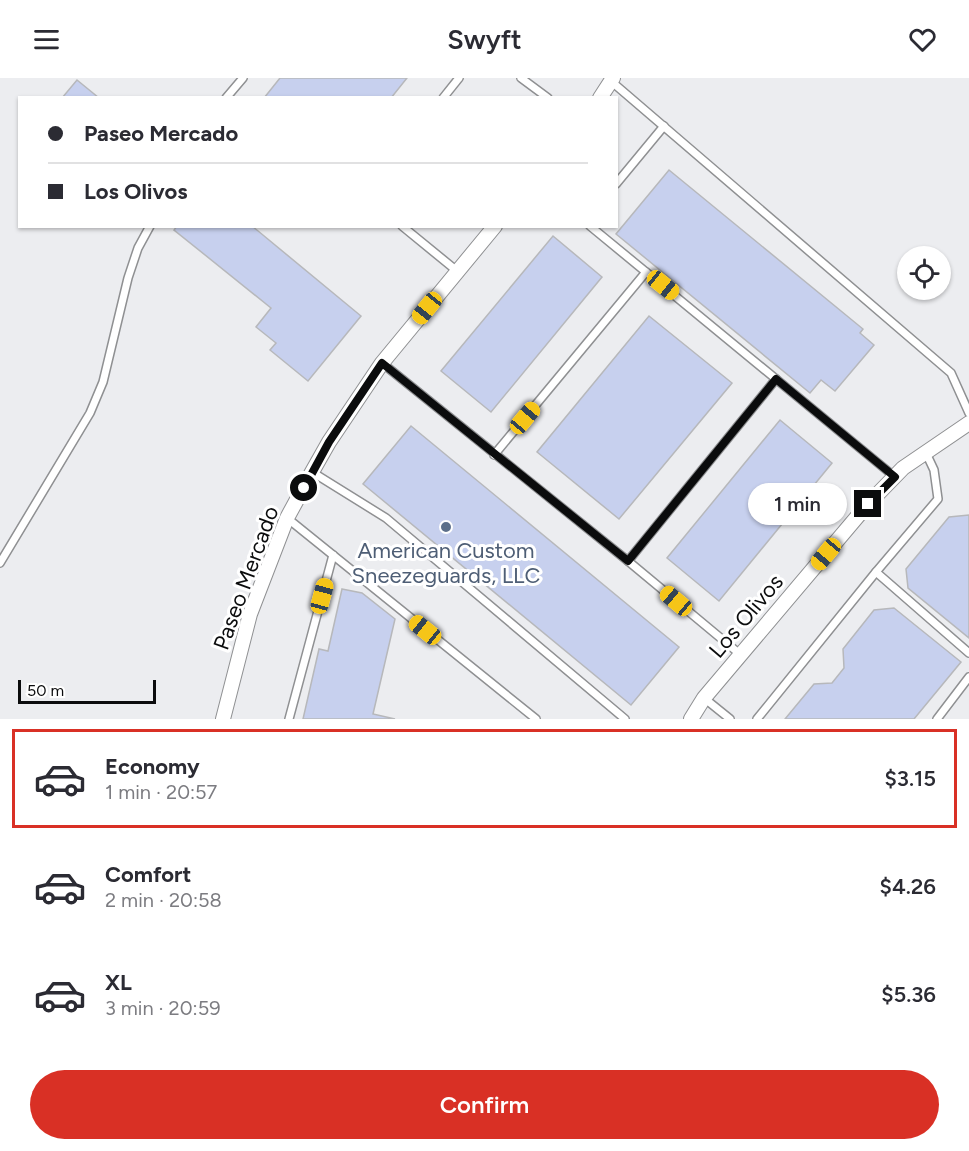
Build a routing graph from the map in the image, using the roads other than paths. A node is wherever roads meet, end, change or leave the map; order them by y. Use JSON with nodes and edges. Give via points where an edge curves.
{"nodes":[{"id":1,"x":243,"y":78,"type":"edge"},
{"id":2,"x":459,"y":78,"type":"edge"},
{"id":3,"x":521,"y":78,"type":"edge"},
{"id":4,"x":613,"y":80,"type":"edge"},
{"id":5,"x":228,"y":96,"type":"edge"},
{"id":6,"x":445,"y":96,"type":"edge"},
{"id":7,"x":545,"y":96,"type":"edge"},
{"id":8,"x":601,"y":96,"type":"edge"},
{"id":9,"x":664,"y":126,"type":"junction"},
{"id":10,"x":618,"y":182,"type":"edge"},
{"id":11,"x":149,"y":228,"type":"edge"},
{"id":12,"x":404,"y":228,"type":"edge"},
{"id":13,"x":493,"y":228,"type":"edge"},
{"id":14,"x":592,"y":228,"type":"edge"},
{"id":15,"x":457,"y":271,"type":"junction"},
{"id":16,"x":646,"y":272,"type":"junction"},
{"id":17,"x":382,"y":363,"type":"junction"},
{"id":18,"x":776,"y":379,"type":"junction"},
{"id":19,"x":969,"y":413,"type":"edge"},
{"id":20,"x":969,"y":423,"type":"edge"},
{"id":21,"x":926,"y":453,"type":"junction"},
{"id":22,"x":494,"y":455,"type":"junction"},
{"id":23,"x":312,"y":472,"type":"junction"},
{"id":24,"x":895,"y":477,"type":"junction"},
{"id":25,"x":287,"y":518,"type":"junction"},
{"id":26,"x":333,"y":555,"type":"junction"},
{"id":27,"x":628,"y":561,"type":"junction"},
{"id":28,"x":0,"y":563,"type":"edge"},
{"id":29,"x":876,"y":572,"type":"junction"},
{"id":30,"x":969,"y":653,"type":"edge"},
{"id":31,"x":741,"y":655,"type":"junction"},
{"id":32,"x":969,"y":677,"type":"edge"},
{"id":33,"x":704,"y":698,"type":"junction"},
{"id":34,"x":223,"y":719,"type":"edge"},
{"id":35,"x":289,"y":719,"type":"edge"},
{"id":36,"x":536,"y":719,"type":"edge"},
{"id":37,"x":625,"y":719,"type":"edge"},
{"id":38,"x":691,"y":719,"type":"edge"},
{"id":39,"x":730,"y":719,"type":"edge"},
{"id":40,"x":757,"y":719,"type":"edge"},
{"id":41,"x":937,"y":719,"type":"edge"}],
"edges":[{"from":1,"to":5,"type":"lane"},
{"from":2,"to":6,"type":"lane"},
{"from":3,"to":7,"type":"lane"},
{"from":4,"to":8,"type":"street"},
{"from":4,"to":9,"type":"lane"},
{"from":9,"to":10,"type":"lane"},
{"from":9,"to":19,"type":"lane","via":[[951,373]]},
{"from":11,"to":28,"type":"lane","via":[[128,278],[99,392]]},
{"from":12,"to":15,"type":"lane"},
{"from":13,"to":15,"type":"street","name":"Paseo Mercado"},
{"from":14,"to":16,"type":"lane"},
{"from":15,"to":17,"type":"street","name":"Paseo Mercado"},
{"from":16,"to":18,"type":"lane"},
{"from":16,"to":22,"type":"lane"},
{"from":17,"to":22,"type":"lane"},
{"from":17,"to":23,"type":"street","name":"Paseo Mercado"},
{"from":18,"to":24,"type":"lane"},
{"from":18,"to":27,"type":"lane"},
{"from":20,"to":21,"type":"street","name":"Los Olivos"},
{"from":21,"to":24,"type":"street","name":"Los Olivos"},
{"from":21,"to":29,"type":"lane","via":[[934,470],[938,500]]},
{"from":22,"to":27,"type":"lane"},
{"from":23,"to":25,"type":"street","name":"Paseo Mercado"},
{"from":23,"to":37,"type":"lane","via":[[386,518]]},
{"from":24,"to":31,"type":"street","name":"Los Olivos"},
{"from":25,"to":26,"type":"lane"},
{"from":25,"to":34,"type":"street","name":"Paseo Mercado","via":[[250,614]]},
{"from":26,"to":35,"type":"lane"},
{"from":26,"to":36,"type":"lane"},
{"from":27,"to":31,"type":"lane"},
{"from":29,"to":30,"type":"lane"},
{"from":29,"to":40,"type":"lane"},
{"from":31,"to":33,"type":"street","name":"Los Olivos"},
{"from":32,"to":41,"type":"lane"},
{"from":33,"to":38,"type":"street","name":"Los Olivos"},
{"from":33,"to":39,"type":"lane"}]}
